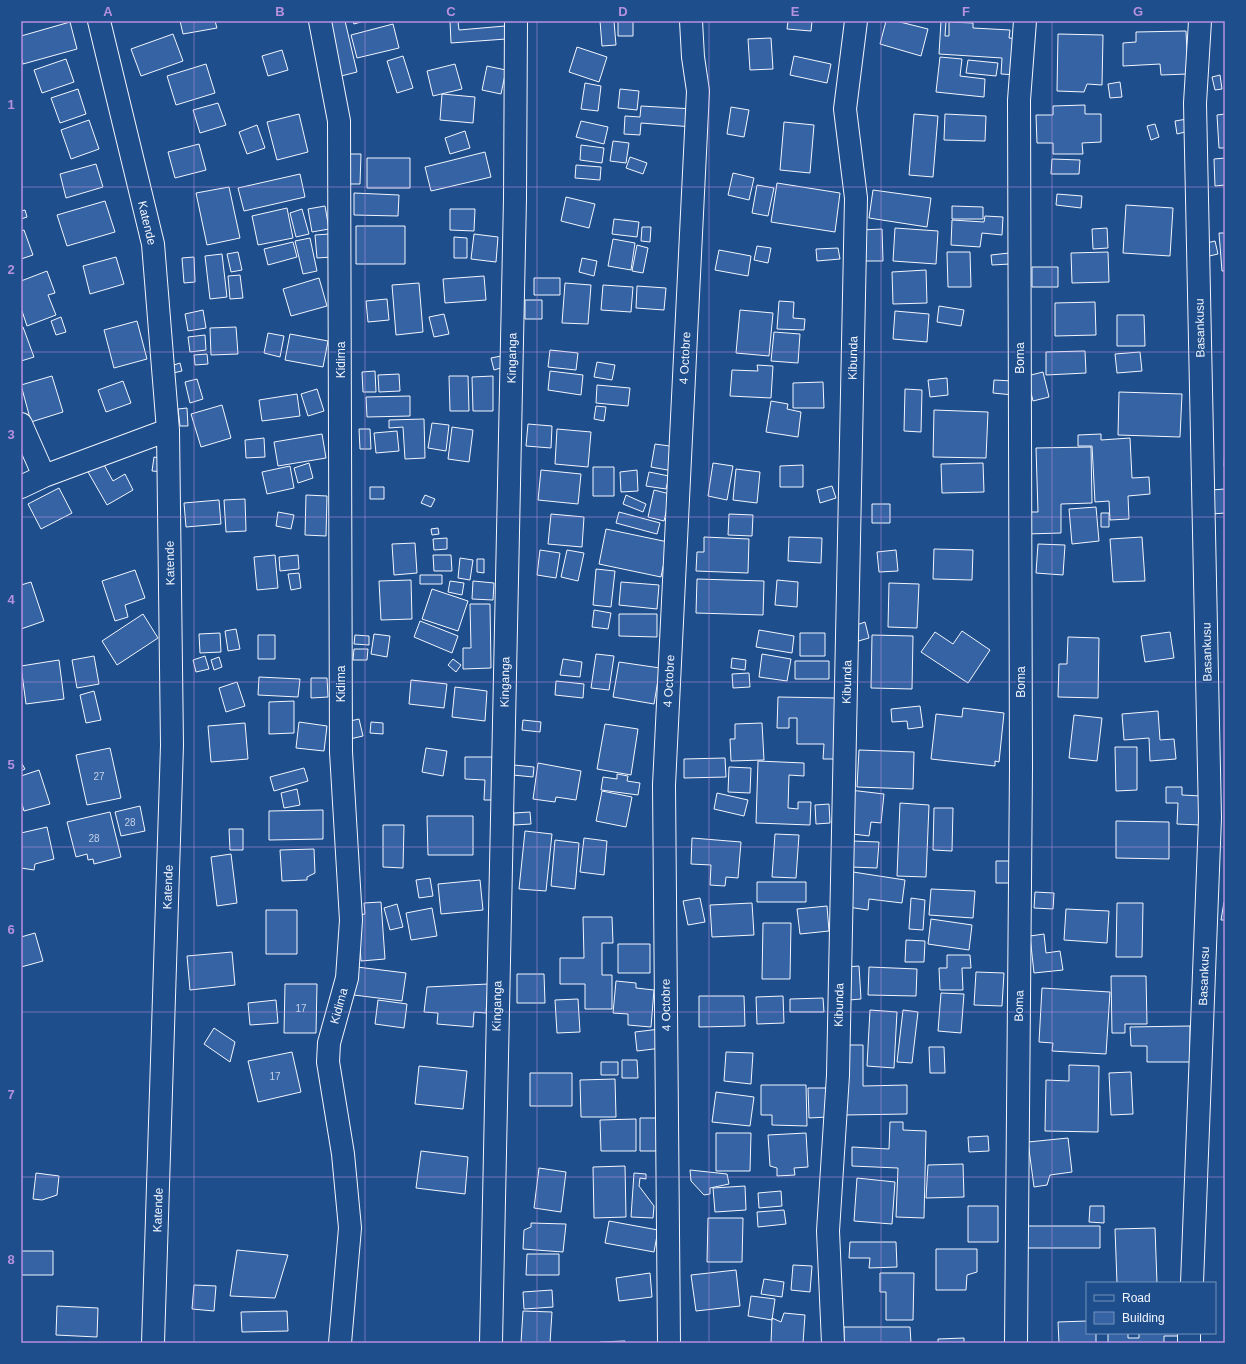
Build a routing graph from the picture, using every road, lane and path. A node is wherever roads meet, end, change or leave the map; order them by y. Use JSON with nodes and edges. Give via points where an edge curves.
{"nodes":[{"id":1,"x":99,"y":21,"type":"edge"},
{"id":2,"x":320,"y":21,"type":"edge"},
{"id":3,"x":516,"y":21,"type":"edge"},
{"id":4,"x":691,"y":21,"type":"edge"},
{"id":5,"x":856,"y":21,"type":"edge"},
{"id":6,"x":1025,"y":21,"type":"edge"},
{"id":7,"x":1200,"y":21,"type":"edge"},
{"id":8,"x":21,"y":424,"type":"edge"},
{"id":9,"x":168,"y":430,"type":"junction"},
{"id":10,"x":44,"y":476,"type":"junction"},
{"id":11,"x":21,"y":487,"type":"edge"},
{"id":12,"x":1192,"y":1282,"type":"edge"},
{"id":13,"x":153,"y":1343,"type":"edge"},
{"id":14,"x":340,"y":1343,"type":"edge"},
{"id":15,"x":491,"y":1343,"type":"edge"},
{"id":16,"x":669,"y":1343,"type":"edge"},
{"id":17,"x":833,"y":1343,"type":"edge"},
{"id":18,"x":1016,"y":1343,"type":"edge"}],
"edges":[{"from":1,"to":9,"type":"street","name":"Katende","via":[[153,244]]},
{"from":2,"to":14,"type":"street","name":"Kidima","via":[[339,121],[341,752],[351,920],[347,978],[329,1043],[328,1062],[343,1154],[350,1228]]},
{"from":3,"to":15,"type":"street","name":"Kinganga","via":[[515,198]]},
{"from":4,"to":16,"type":"street","name":"4 Octobre","via":[[692,57],[698,91],[664,785]]},
{"from":5,"to":17,"type":"street","name":"Kibunda","via":[[845,109],[856,198],[838,1075],[828,1231]]},
{"from":6,"to":18,"type":"street","name":"Boma","via":[[1019,100],[1022,768]]},
{"from":7,"to":12,"type":"street","name":"Basankusu","via":[[1195,103],[1210,818]]},
{"from":8,"to":10,"type":"street"},
{"from":9,"to":10,"type":"street"},
{"from":9,"to":13,"type":"street","name":"Katende","via":[[172,745]]},
{"from":10,"to":11,"type":"street"}]}
